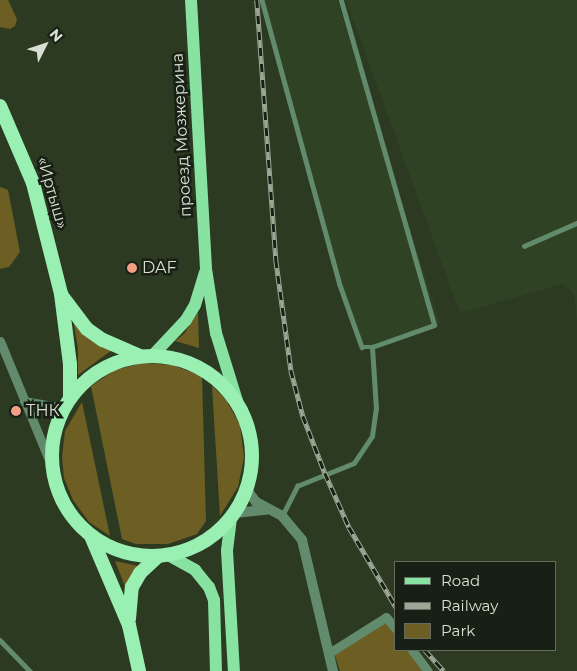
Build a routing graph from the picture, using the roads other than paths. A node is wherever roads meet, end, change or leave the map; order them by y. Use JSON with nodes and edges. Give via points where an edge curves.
{"nodes":[{"id":1,"x":191,"y":0,"type":"edge"},
{"id":2,"x":262,"y":0,"type":"edge"},
{"id":3,"x":341,"y":0,"type":"edge"},
{"id":4,"x":0,"y":106,"type":"edge"},
{"id":5,"x":577,"y":224,"type":"edge"},
{"id":6,"x":524,"y":246,"type":"dead end"},
{"id":7,"x":206,"y":268,"type":"junction"},
{"id":8,"x":61,"y":294,"type":"junction"},
{"id":9,"x":0,"y":341,"type":"edge"},
{"id":10,"x":372,"y":347,"type":"junction"},
{"id":11,"x":147,"y":355,"type":"junction"},
{"id":12,"x":24,"y":400,"type":"junction"},
{"id":13,"x":237,"y":401,"type":"junction"},
{"id":14,"x":67,"y":402,"type":"junction"},
{"id":15,"x":52,"y":467,"type":"junction"},
{"id":16,"x":247,"y":490,"type":"junction"},
{"id":17,"x":269,"y":510,"type":"junction"},
{"id":18,"x":233,"y":516,"type":"junction"},
{"id":19,"x":282,"y":516,"type":"junction"},
{"id":20,"x":91,"y":536,"type":"junction"},
{"id":21,"x":164,"y":556,"type":"junction"},
{"id":22,"x":129,"y":625,"type":"junction"},
{"id":23,"x":394,"y":627,"type":"edge"},
{"id":24,"x":0,"y":640,"type":"edge"},
{"id":25,"x":413,"y":651,"type":"edge"},
{"id":26,"x":329,"y":654,"type":"junction"},
{"id":27,"x":30,"y":671,"type":"edge"},
{"id":28,"x":139,"y":671,"type":"edge"},
{"id":29,"x":216,"y":671,"type":"edge"},
{"id":30,"x":234,"y":671,"type":"edge"},
{"id":31,"x":333,"y":671,"type":"edge"},
{"id":32,"x":428,"y":671,"type":"edge"}],
"edges":[{"from":1,"to":7,"type":"main road","name":"проезд Мозжерина"},
{"from":2,"to":10,"type":"lane","via":[[340,284],[362,347]]},
{"from":3,"to":10,"type":"lane","via":[[434,325]]},
{"from":4,"to":8,"type":"highway","name":"«Иртыш»","via":[[34,183]]},
{"from":5,"to":6,"type":"lane"},
{"from":7,"to":11,"type":"main road","name":"проезд Мозжерина","via":[[195,305],[177,333]]},
{"from":7,"to":13,"type":"main road","name":"проезд Мозжерина","via":[[216,332]]},
{"from":8,"to":11,"type":"highway","via":[[87,329],[103,340]]},
{"from":8,"to":14,"type":"highway","name":"«Иртыш»","via":[[70,364]]},
{"from":9,"to":12,"type":"street"},
{"from":10,"to":19,"type":"lane","via":[[376,409],[372,436],[354,463],[297,486]]},
{"from":11,"to":13,"type":"highway","via":[[178,358],[201,368],[221,382]]},
{"from":11,"to":14,"type":"highway","via":[[101,369]]},
{"from":12,"to":14,"type":"street"},
{"from":12,"to":15,"type":"street"},
{"from":13,"to":16,"type":"highway","via":[[247,422],[252,444],[252,468]]},
{"from":14,"to":15,"type":"highway","via":[[56,427]]},
{"from":15,"to":20,"type":"highway","via":[[59,493],[68,509]]},
{"from":16,"to":17,"type":"street","via":[[256,502]]},
{"from":16,"to":18,"type":"highway"},
{"from":17,"to":18,"type":"street"},
{"from":17,"to":19,"type":"street"},
{"from":18,"to":21,"type":"highway","via":[[201,544]]},
{"from":18,"to":30,"type":"main road","via":[[226,551]]},
{"from":19,"to":26,"type":"street","via":[[302,540]]},
{"from":20,"to":21,"type":"highway","via":[[118,550]]},
{"from":20,"to":22,"type":"highway"},
{"from":21,"to":22,"type":"highway","via":[[140,573],[132,587]]},
{"from":21,"to":29,"type":"main road","via":[[202,577],[214,600]]},
{"from":22,"to":28,"type":"highway"},
{"from":23,"to":26,"type":"street","via":[[386,617]]},
{"from":24,"to":27,"type":"lane"},
{"from":25,"to":32,"type":"street"},
{"from":26,"to":31,"type":"street"}]}
